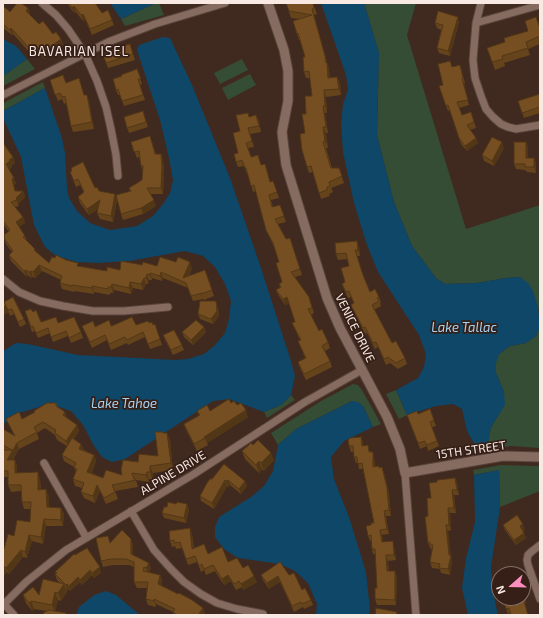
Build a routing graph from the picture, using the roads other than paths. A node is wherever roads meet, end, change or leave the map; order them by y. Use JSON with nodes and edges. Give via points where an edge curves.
{"nodes":[{"id":1,"x":42,"y":3,"type":"edge"},
{"id":2,"x":225,"y":3,"type":"edge"},
{"id":3,"x":268,"y":3,"type":"edge"},
{"id":4,"x":481,"y":3,"type":"edge"},
{"id":5,"x":540,"y":5,"type":"edge"},
{"id":6,"x":476,"y":23,"type":"junction"},
{"id":7,"x":84,"y":54,"type":"junction"},
{"id":8,"x":3,"y":95,"type":"edge"},
{"id":9,"x":540,"y":125,"type":"edge"},
{"id":10,"x":118,"y":176,"type":"dead end"},
{"id":11,"x":3,"y":279,"type":"edge"},
{"id":12,"x":168,"y":307,"type":"dead end"},
{"id":13,"x":362,"y":370,"type":"junction"},
{"id":14,"x":540,"y":457,"type":"edge"},
{"id":15,"x":44,"y":463,"type":"dead end"},
{"id":16,"x":405,"y":473,"type":"junction"},
{"id":17,"x":131,"y":511,"type":"junction"},
{"id":18,"x":86,"y":537,"type":"junction"},
{"id":19,"x":540,"y":545,"type":"edge"},
{"id":20,"x":540,"y":599,"type":"edge"},
{"id":21,"x":4,"y":604,"type":"edge"},
{"id":22,"x":263,"y":614,"type":"dead end"},
{"id":23,"x":14,"y":615,"type":"edge"},
{"id":24,"x":416,"y":615,"type":"edge"}],
"edges":[{"from":1,"to":7,"type":"street","via":[[68,29]]},
{"from":2,"to":7,"type":"street","via":[[133,31]]},
{"from":3,"to":13,"type":"street","name":"VENICE DRIVE","via":[[284,50],[288,71],[288,101],[282,132],[286,165],[332,312]]},
{"from":4,"to":6,"type":"street"},
{"from":5,"to":6,"type":"street"},
{"from":6,"to":9,"type":"street","via":[[473,60],[475,78],[486,109],[501,124],[516,129]]},
{"from":7,"to":8,"type":"street"},
{"from":7,"to":10,"type":"street","via":[[106,107]]},
{"from":11,"to":12,"type":"street","via":[[19,292],[40,301],[63,306],[93,311]]},
{"from":13,"to":16,"type":"street","name":"VENICE DRIVE","via":[[394,434]]},
{"from":13,"to":17,"type":"street","name":"ALPINE DRIVE","via":[[305,402],[194,474]]},
{"from":14,"to":16,"type":"street","name":"15TH STREET","via":[[503,456]]},
{"from":15,"to":18,"type":"street"},
{"from":16,"to":24,"type":"street","name":"VENICE DRIVE"},
{"from":17,"to":18,"type":"street","name":"ALPINE DRIVE"},
{"from":17,"to":22,"type":"street","via":[[154,550],[184,582],[217,603]]},
{"from":18,"to":21,"type":"street","name":"ALPINE DRIVE","via":[[49,563]]},
{"from":19,"to":20,"type":"street","via":[[528,556],[528,565]]},
{"from":21,"to":23,"type":"street"}]}
